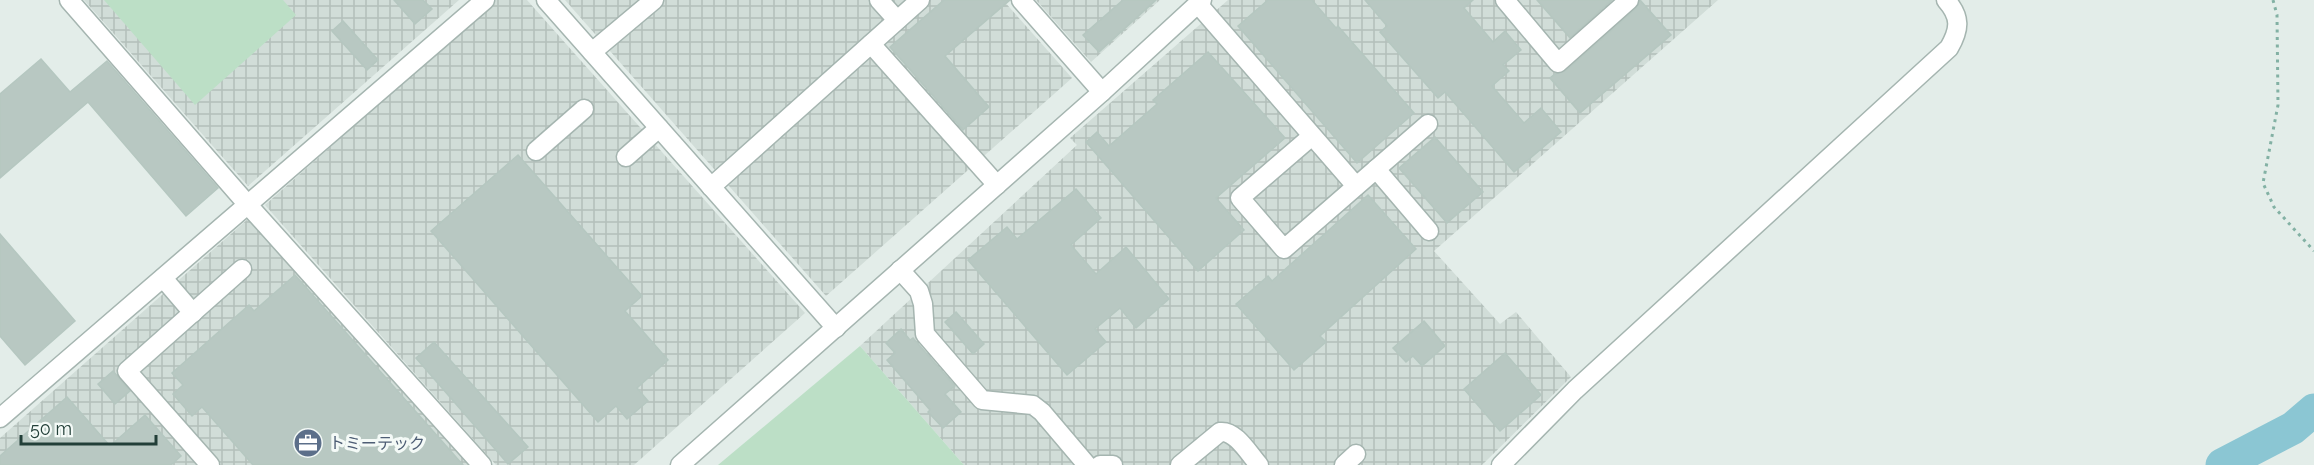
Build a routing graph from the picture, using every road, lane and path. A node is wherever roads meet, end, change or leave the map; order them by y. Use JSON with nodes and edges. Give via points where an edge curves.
{"nodes":[{"id":1,"x":69,"y":0,"type":"edge"},
{"id":2,"x":485,"y":0,"type":"edge"},
{"id":3,"x":546,"y":0,"type":"edge"},
{"id":4,"x":654,"y":0,"type":"edge"},
{"id":5,"x":879,"y":0,"type":"edge"},
{"id":6,"x":920,"y":0,"type":"edge"},
{"id":7,"x":1021,"y":0,"type":"edge"},
{"id":8,"x":1505,"y":0,"type":"edge"},
{"id":9,"x":1629,"y":0,"type":"edge"},
{"id":10,"x":1946,"y":0,"type":"edge"},
{"id":11,"x":2273,"y":0,"type":"edge"},
{"id":12,"x":1200,"y":2,"type":"edge"},
{"id":13,"x":897,"y":20,"type":"junction"},
{"id":14,"x":871,"y":44,"type":"junction"},
{"id":15,"x":592,"y":52,"type":"junction"},
{"id":16,"x":1102,"y":92,"type":"junction"},
{"id":17,"x":584,"y":109,"type":"dead end"},
{"id":18,"x":1428,"y":124,"type":"dead end"},
{"id":19,"x":659,"y":128,"type":"junction"},
{"id":20,"x":1312,"y":136,"type":"junction"},
{"id":21,"x":536,"y":151,"type":"dead end"},
{"id":22,"x":626,"y":157,"type":"dead end"},
{"id":23,"x":1376,"y":169,"type":"junction"},
{"id":24,"x":997,"y":185,"type":"junction"},
{"id":25,"x":1356,"y":186,"type":"junction"},
{"id":26,"x":711,"y":187,"type":"junction"},
{"id":27,"x":248,"y":205,"type":"junction"},
{"id":28,"x":1429,"y":231,"type":"dead end"},
{"id":29,"x":2314,"y":251,"type":"edge"},
{"id":30,"x":242,"y":269,"type":"dead end"},
{"id":31,"x":900,"y":270,"type":"junction"},
{"id":32,"x":163,"y":278,"type":"junction"},
{"id":33,"x":193,"y":313,"type":"junction"},
{"id":34,"x":836,"y":327,"type":"junction"},
{"id":35,"x":0,"y":418,"type":"edge"},
{"id":36,"x":210,"y":465,"type":"edge"},
{"id":37,"x":482,"y":465,"type":"edge"},
{"id":38,"x":680,"y":465,"type":"edge"},
{"id":39,"x":1087,"y":465,"type":"edge"},
{"id":40,"x":1100,"y":465,"type":"edge"},
{"id":41,"x":1113,"y":465,"type":"edge"},
{"id":42,"x":1180,"y":465,"type":"edge"},
{"id":43,"x":1259,"y":465,"type":"edge"},
{"id":44,"x":1501,"y":465,"type":"edge"}],
"edges":[{"from":1,"to":27,"type":"street"},
{"from":2,"to":27,"type":"street"},
{"from":3,"to":15,"type":"street"},
{"from":4,"to":15,"type":"street"},
{"from":5,"to":13,"type":"street"},
{"from":6,"to":13,"type":"street"},
{"from":7,"to":16,"type":"street"},
{"from":8,"to":9,"type":"street","via":[[1558,63]]},
{"from":10,"to":44,"type":"street","via":[[1954,9],[1958,24],[1949,48],[1575,390]]},
{"from":11,"to":29,"type":"path","via":[[2277,15],[2278,105],[2263,183],[2274,207]]},
{"from":12,"to":16,"type":"street"},
{"from":12,"to":20,"type":"street"},
{"from":13,"to":14,"type":"street"},
{"from":14,"to":24,"type":"street"},
{"from":14,"to":26,"type":"street"},
{"from":15,"to":19,"type":"street"},
{"from":16,"to":24,"type":"street"},
{"from":17,"to":21,"type":"street"},
{"from":18,"to":23,"type":"street"},
{"from":19,"to":22,"type":"street"},
{"from":19,"to":26,"type":"street"},
{"from":20,"to":25,"type":"street"},
{"from":20,"to":25,"type":"street","via":[[1240,198],[1284,249]]},
{"from":23,"to":25,"type":"street"},
{"from":23,"to":28,"type":"street"},
{"from":24,"to":31,"type":"street"},
{"from":26,"to":34,"type":"street"},
{"from":27,"to":32,"type":"street"},
{"from":27,"to":37,"type":"street"},
{"from":30,"to":33,"type":"street"},
{"from":31,"to":34,"type":"street"},
{"from":31,"to":39,"type":"street","via":[[918,291],[925,334],[982,400],[1033,405]]},
{"from":32,"to":33,"type":"street"},
{"from":32,"to":35,"type":"street"},
{"from":33,"to":36,"type":"street","via":[[127,371]]},
{"from":34,"to":38,"type":"street"},
{"from":40,"to":41,"type":"street"},
{"from":42,"to":43,"type":"street","via":[[1224,431],[1232,434]]}]}
